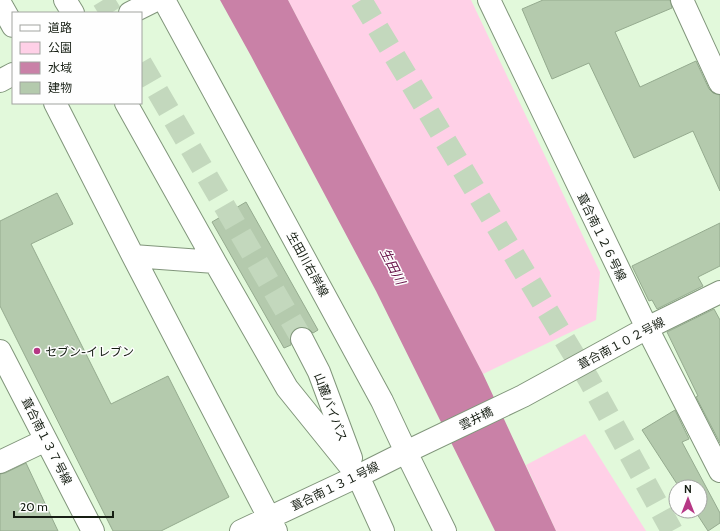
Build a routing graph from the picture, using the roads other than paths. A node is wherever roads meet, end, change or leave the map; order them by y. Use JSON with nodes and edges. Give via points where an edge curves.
{"nodes":[{"id":1,"x":65,"y":0,"type":"edge"},
{"id":2,"x":156,"y":0,"type":"edge"},
{"id":3,"x":164,"y":0,"type":"edge"},
{"id":4,"x":489,"y":0,"type":"edge"},
{"id":5,"x":682,"y":0,"type":"edge"},
{"id":6,"x":0,"y":3,"type":"edge"},
{"id":7,"x":72,"y":12,"type":"edge"},
{"id":8,"x":132,"y":12,"type":"edge"},
{"id":9,"x":12,"y":24,"type":"edge"},
{"id":10,"x":12,"y":75,"type":"edge"},
{"id":11,"x":0,"y":81,"type":"edge"},
{"id":12,"x":720,"y":83,"type":"edge"},
{"id":13,"x":56,"y":104,"type":"edge"},
{"id":14,"x":127,"y":104,"type":"edge"},
{"id":15,"x":133,"y":256,"type":"junction"},
{"id":16,"x":215,"y":262,"type":"junction"},
{"id":17,"x":720,"y":292,"type":"edge"},
{"id":18,"x":647,"y":328,"type":"junction"},
{"id":19,"x":302,"y":339,"type":"tunnel mouth"},
{"id":20,"x":0,"y":351,"type":"edge"},
{"id":21,"x":523,"y":396,"type":"joint"},
{"id":22,"x":46,"y":440,"type":"junction"},
{"id":23,"x":430,"y":441,"type":"joint"},
{"id":24,"x":406,"y":452,"type":"junction"},
{"id":25,"x":0,"y":462,"type":"edge"},
{"id":26,"x":720,"y":471,"type":"edge"},
{"id":27,"x":358,"y":476,"type":"junction"},
{"id":28,"x":273,"y":524,"type":"edge"},
{"id":29,"x":93,"y":531,"type":"edge"},
{"id":30,"x":240,"y":531,"type":"edge"},
{"id":31,"x":383,"y":531,"type":"edge"},
{"id":32,"x":445,"y":531,"type":"edge"}],
"edges":[{"from":1,"to":7,"type":"street"},
{"from":2,"to":8,"type":"street"},
{"from":3,"to":24,"type":"street","name":"生田川右岸線","via":[[382,400]]},
{"from":4,"to":18,"type":"street","name":"葺合南１２６号線"},
{"from":5,"to":12,"type":"street"},
{"from":6,"to":9,"type":"street"},
{"from":10,"to":11,"type":"street"},
{"from":13,"to":15,"type":"street"},
{"from":14,"to":16,"type":"street"},
{"from":15,"to":16,"type":"street"},
{"from":15,"to":28,"type":"street"},
{"from":16,"to":27,"type":"street","via":[[287,388]]},
{"from":17,"to":18,"type":"street","name":"葺合南１０２号線"},
{"from":18,"to":21,"type":"street","name":"葺合南１０２号線"},
{"from":18,"to":26,"type":"street","name":"葺合南１２６号線"},
{"from":19,"to":27,"type":"street","name":"山麓バイパス","via":[[319,372]]},
{"from":20,"to":22,"type":"street","name":"葺合南１３７号線"},
{"from":21,"to":23,"type":"street","name":"雲井橋"},
{"from":22,"to":25,"type":"street"},
{"from":22,"to":29,"type":"street","name":"葺合南１３７号線"},
{"from":23,"to":24,"type":"street","name":"葺合南１３１号線"},
{"from":24,"to":27,"type":"street","name":"葺合南１３１号線"},
{"from":24,"to":32,"type":"street","name":"生田川右岸線"},
{"from":27,"to":28,"type":"street","name":"葺合南１３１号線"},
{"from":27,"to":31,"type":"street"},
{"from":28,"to":30,"type":"street","name":"葺合南１３１号線"}]}
